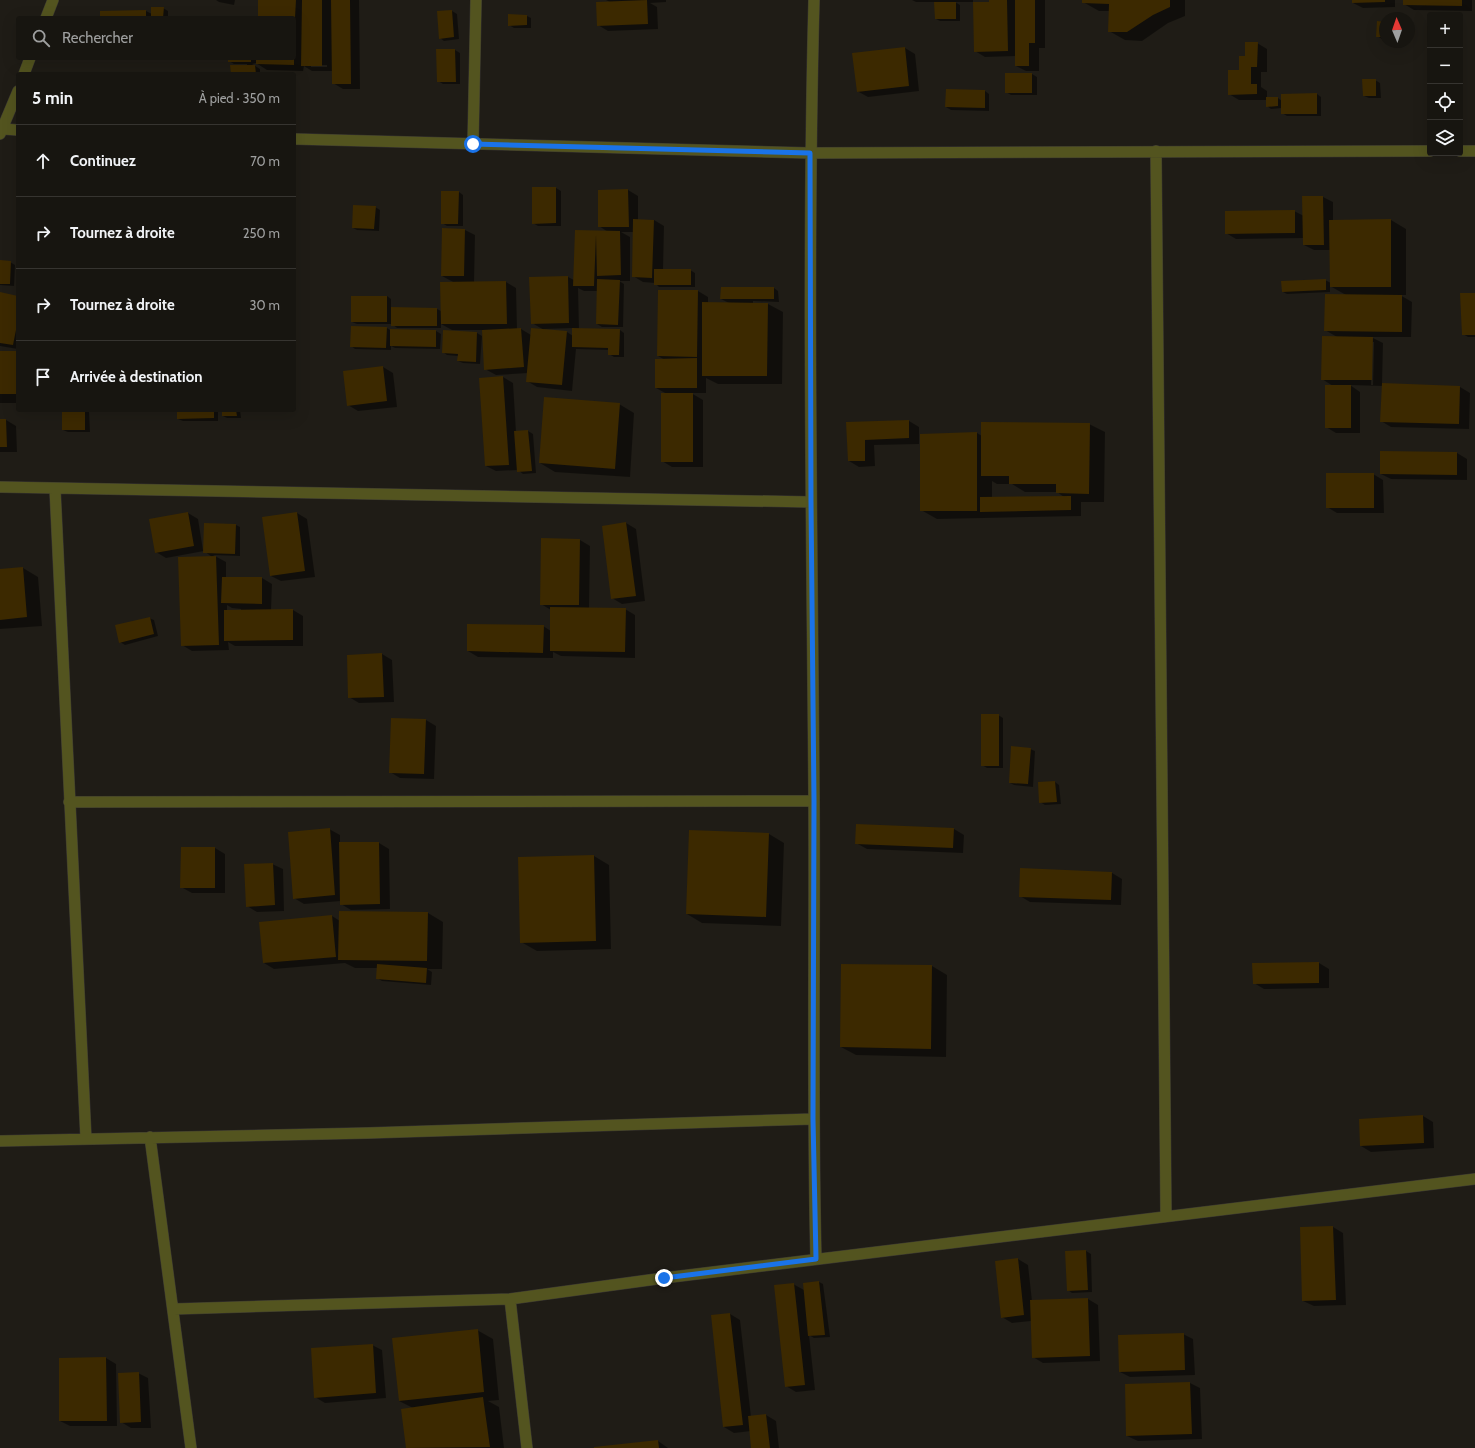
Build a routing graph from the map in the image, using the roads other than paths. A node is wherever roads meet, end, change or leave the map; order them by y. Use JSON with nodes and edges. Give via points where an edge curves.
{"nodes":[{"id":1,"x":53,"y":0,"type":"edge"},
{"id":2,"x":476,"y":0,"type":"edge"},
{"id":3,"x":814,"y":0,"type":"edge"},
{"id":4,"x":47,"y":16,"type":"edge"},
{"id":5,"x":29,"y":60,"type":"edge"},
{"id":6,"x":25,"y":72,"type":"edge"},
{"id":7,"x":16,"y":95,"type":"edge"},
{"id":8,"x":16,"y":130,"type":"edge"},
{"id":9,"x":2,"y":131,"type":"edge"},
{"id":10,"x":296,"y":139,"type":"edge"},
{"id":11,"x":473,"y":144,"type":"junction"},
{"id":12,"x":1156,"y":151,"type":"junction"},
{"id":13,"x":1427,"y":151,"type":"edge"},
{"id":14,"x":1463,"y":151,"type":"edge"},
{"id":15,"x":1475,"y":151,"type":"edge"},
{"id":16,"x":810,"y":153,"type":"junction"},
{"id":17,"x":0,"y":488,"type":"edge"},
{"id":18,"x":54,"y":489,"type":"junction"},
{"id":19,"x":811,"y":502,"type":"junction"},
{"id":20,"x":814,"y":801,"type":"junction"},
{"id":21,"x":69,"y":802,"type":"junction"},
{"id":22,"x":813,"y":1119,"type":"junction"},
{"id":23,"x":150,"y":1137,"type":"junction"},
{"id":24,"x":86,"y":1139,"type":"junction"},
{"id":25,"x":0,"y":1141,"type":"edge"},
{"id":26,"x":1475,"y":1179,"type":"edge"},
{"id":27,"x":1166,"y":1216,"type":"junction"},
{"id":28,"x":816,"y":1259,"type":"junction"},
{"id":29,"x":510,"y":1300,"type":"junction"},
{"id":30,"x":174,"y":1309,"type":"junction"},
{"id":31,"x":191,"y":1448,"type":"edge"},
{"id":32,"x":527,"y":1448,"type":"edge"}],
"edges":[{"from":1,"to":4,"type":"street"},
{"from":2,"to":11,"type":"street"},
{"from":3,"to":16,"type":"street"},
{"from":5,"to":6,"type":"street"},
{"from":7,"to":9,"type":"street"},
{"from":8,"to":9,"type":"street"},
{"from":10,"to":11,"type":"street"},
{"from":11,"to":16,"type":"street"},
{"from":12,"to":13,"type":"street"},
{"from":12,"to":16,"type":"street"},
{"from":12,"to":27,"type":"street"},
{"from":14,"to":15,"type":"street"},
{"from":16,"to":19,"type":"street"},
{"from":17,"to":18,"type":"street"},
{"from":18,"to":19,"type":"street"},
{"from":18,"to":21,"type":"street"},
{"from":19,"to":20,"type":"street"},
{"from":20,"to":21,"type":"street"},
{"from":20,"to":22,"type":"street"},
{"from":21,"to":24,"type":"street"},
{"from":22,"to":23,"type":"street","via":[[376,1133]]},
{"from":22,"to":28,"type":"street"},
{"from":23,"to":24,"type":"street"},
{"from":23,"to":30,"type":"street"},
{"from":24,"to":25,"type":"street"},
{"from":26,"to":27,"type":"street"},
{"from":27,"to":28,"type":"street"},
{"from":28,"to":29,"type":"street"},
{"from":29,"to":30,"type":"street"},
{"from":29,"to":32,"type":"street"},
{"from":30,"to":31,"type":"street"}]}
